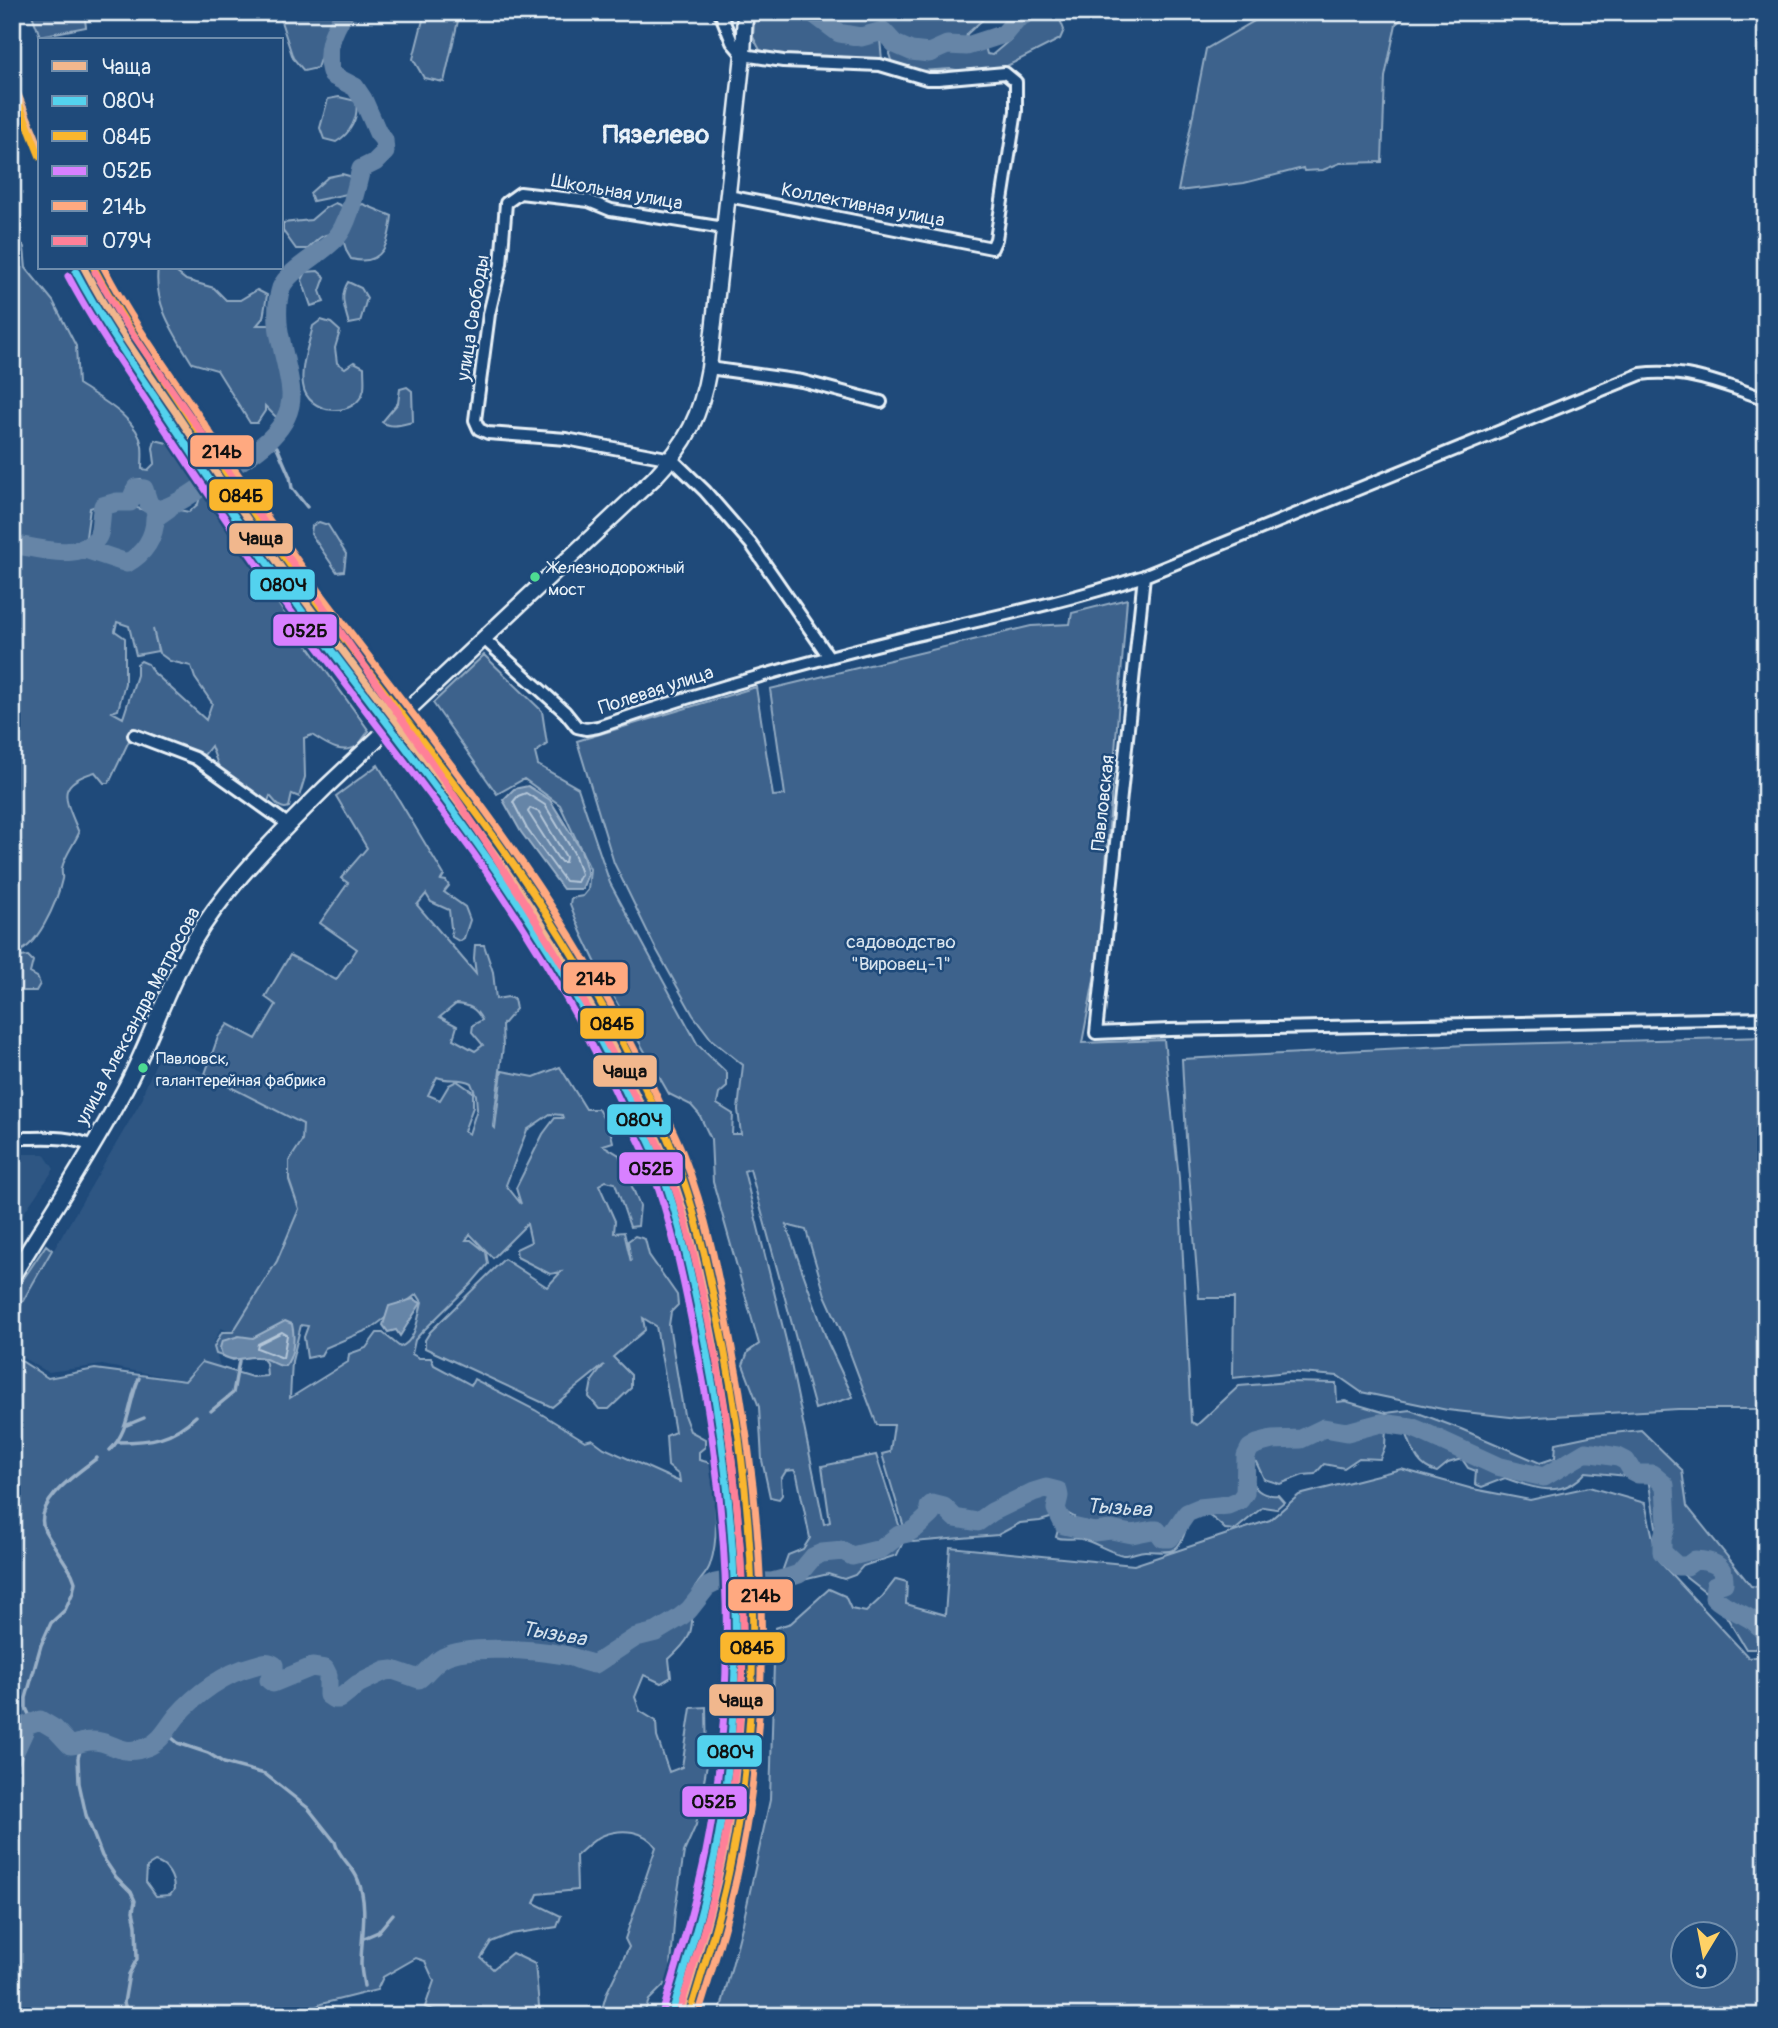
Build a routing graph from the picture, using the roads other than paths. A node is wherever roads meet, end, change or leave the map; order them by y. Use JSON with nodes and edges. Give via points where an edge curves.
{"nodes":[{"id":1,"x":720,"y":12,"type":"edge"},
{"id":2,"x":745,"y":12,"type":"edge"},
{"id":3,"x":743,"y":55,"type":"junction"},
{"id":4,"x":728,"y":197,"type":"junction"},
{"id":5,"x":506,"y":203,"type":"joint"},
{"id":6,"x":724,"y":228,"type":"junction"},
{"id":7,"x":709,"y":368,"type":"junction"},
{"id":8,"x":1766,"y":399,"type":"edge"},
{"id":9,"x":881,"y":402,"type":"dead end"},
{"id":10,"x":672,"y":459,"type":"junction"},
{"id":11,"x":1144,"y":576,"type":"junction"},
{"id":12,"x":484,"y":639,"type":"junction"},
{"id":13,"x":829,"y":657,"type":"junction"},
{"id":14,"x":134,"y":734,"type":"dead end"},
{"id":15,"x":289,"y":825,"type":"junction"},
{"id":16,"x":1766,"y":1018,"type":"edge"},
{"id":17,"x":12,"y":1138,"type":"edge"},
{"id":18,"x":91,"y":1146,"type":"junction"},
{"id":19,"x":12,"y":1277,"type":"edge"}],
"edges":[{"from":1,"to":3,"type":"street","via":[[732,42]]},
{"from":2,"to":3,"type":"main road","name":"улица Александра Матросова"},
{"from":3,"to":4,"type":"main road","name":"улица Александра Матросова"},
{"from":3,"to":4,"type":"street","name":"Коллективная улица","via":[[880,65],[927,79],[1005,74],[1016,82],[1016,111],[992,248]]},
{"from":4,"to":6,"type":"main road","name":"улица Александра Матросова"},
{"from":5,"to":6,"type":"street","name":"Школьная улица","via":[[520,193],[589,201],[611,210]]},
{"from":5,"to":10,"type":"street","name":"улица Свободы","via":[[501,264],[489,314],[475,420],[480,429]]},
{"from":6,"to":7,"type":"main road","name":"улица Александра Матросова"},
{"from":7,"to":9,"type":"street","via":[[802,381]]},
{"from":7,"to":10,"type":"main road","name":"улица Александра Матросова","via":[[702,405]]},
{"from":8,"to":11,"type":"street","via":[[1691,375],[1641,374]]},
{"from":10,"to":12,"type":"main road","name":"улица Александра Матросова"},
{"from":10,"to":13,"type":"street","via":[[751,544]]},
{"from":11,"to":13,"type":"street","via":[[1074,598]]},
{"from":11,"to":16,"type":"street","name":"Павловская","via":[[1097,1033]]},
{"from":12,"to":13,"type":"street","name":"Полевая улица","via":[[577,727],[586,729]]},
{"from":12,"to":15,"type":"main road","name":"улица Александра Матросова"},
{"from":14,"to":15,"type":"street","via":[[195,758]]},
{"from":15,"to":18,"type":"main road","name":"улица Александра Матросова","via":[[202,928],[125,1088]]},
{"from":17,"to":18,"type":"street","via":[[79,1140]]},
{"from":18,"to":19,"type":"main road","name":"улица Александра Матросова"}]}
